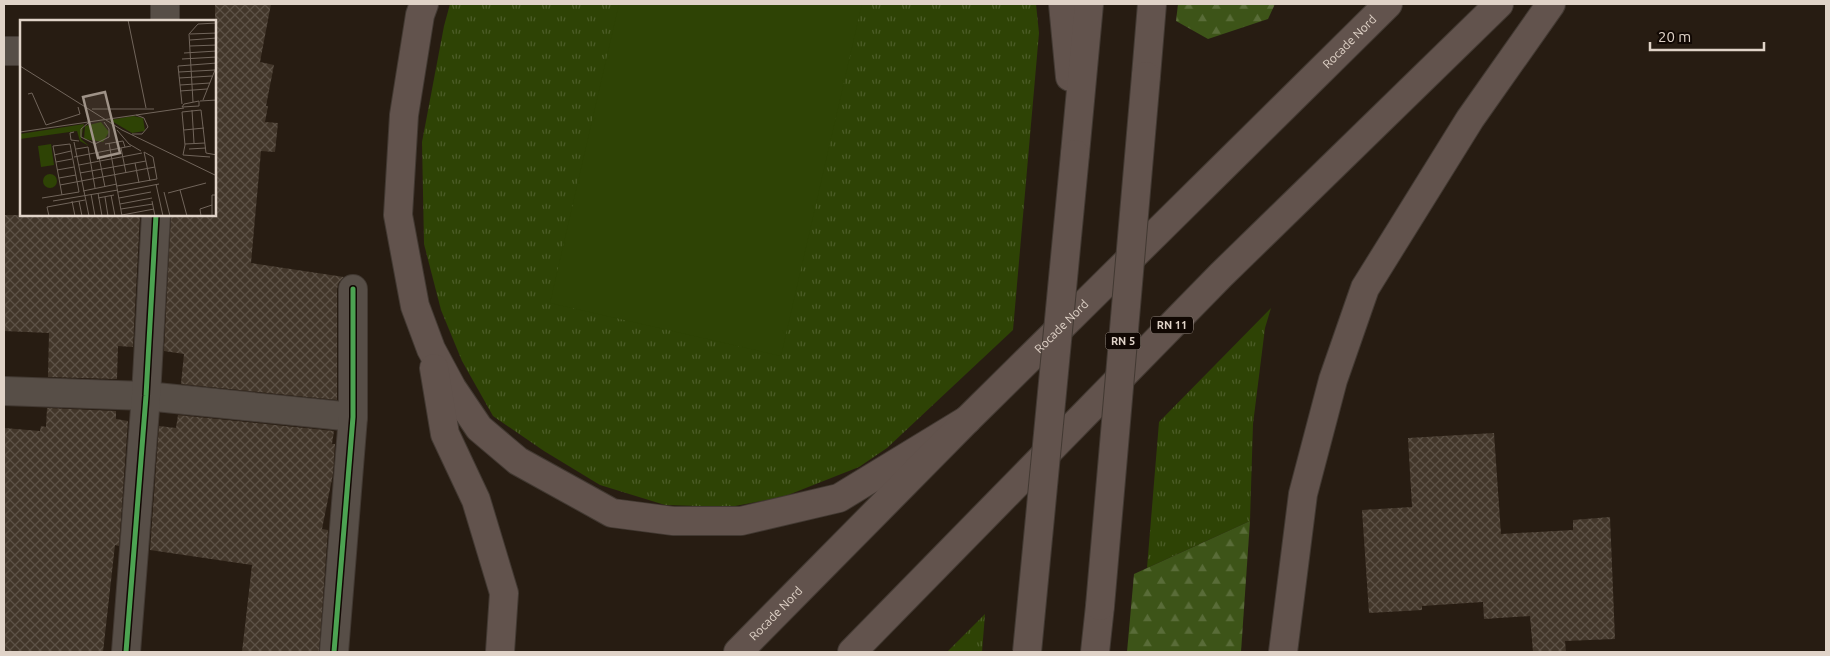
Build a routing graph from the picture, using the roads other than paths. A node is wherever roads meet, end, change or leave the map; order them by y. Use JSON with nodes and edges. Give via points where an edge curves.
{"nodes":[{"id":1,"x":165,"y":4,"type":"edge"},
{"id":2,"x":424,"y":4,"type":"edge"},
{"id":3,"x":1063,"y":4,"type":"edge"},
{"id":4,"x":1089,"y":4,"type":"edge"},
{"id":5,"x":1152,"y":4,"type":"edge"},
{"id":6,"x":1388,"y":4,"type":"edge"},
{"id":7,"x":1499,"y":4,"type":"edge"},
{"id":8,"x":1551,"y":4,"type":"edge"},
{"id":9,"x":165,"y":20,"type":"edge"},
{"id":10,"x":4,"y":50,"type":"edge"},
{"id":11,"x":20,"y":51,"type":"edge"},
{"id":12,"x":1075,"y":154,"type":"junction"},
{"id":13,"x":156,"y":216,"type":"edge"},
{"id":14,"x":353,"y":289,"type":"dead end"},
{"id":15,"x":431,"y":349,"type":"junction"},
{"id":16,"x":4,"y":392,"type":"edge"},
{"id":17,"x":146,"y":396,"type":"junction"},
{"id":18,"x":353,"y":417,"type":"junction"},
{"id":19,"x":967,"y":420,"type":"junction"},
{"id":20,"x":126,"y":652,"type":"edge"},
{"id":21,"x":334,"y":652,"type":"edge"},
{"id":22,"x":500,"y":652,"type":"edge"},
{"id":23,"x":738,"y":652,"type":"edge"},
{"id":24,"x":852,"y":652,"type":"edge"},
{"id":25,"x":1027,"y":652,"type":"edge"},
{"id":26,"x":1096,"y":652,"type":"edge"},
{"id":27,"x":1283,"y":652,"type":"edge"}],
"edges":[{"from":1,"to":9,"type":"street"},
{"from":2,"to":15,"type":"highway","via":[[404,115],[398,215],[416,306]]},
{"from":3,"to":12,"type":"highway"},
{"from":4,"to":12,"type":"highway"},
{"from":5,"to":26,"type":"highway","number":"RN 5","bridge":true},
{"from":6,"to":19,"type":"highway","name":"Rocade Nord"},
{"from":7,"to":24,"type":"highway","number":"RN 11","via":[[1221,275]]},
{"from":8,"to":27,"type":"highway","via":[[1470,119],[1365,288],[1333,380],[1303,494]]},
{"from":10,"to":11,"type":"street"},
{"from":12,"to":25,"type":"highway","bridge":true},
{"from":13,"to":17,"type":"street"},
{"from":14,"to":18,"type":"street"},
{"from":15,"to":19,"type":"highway","via":[[479,428],[518,461],[612,513],[672,521],[741,521],[839,498]]},
{"from":15,"to":22,"type":"highway","via":[[445,434],[476,500],[504,593]]},
{"from":16,"to":17,"type":"street"},
{"from":17,"to":18,"type":"street"},
{"from":17,"to":20,"type":"street"},
{"from":18,"to":21,"type":"street"},
{"from":19,"to":23,"type":"highway","name":"Rocade Nord"}]}
